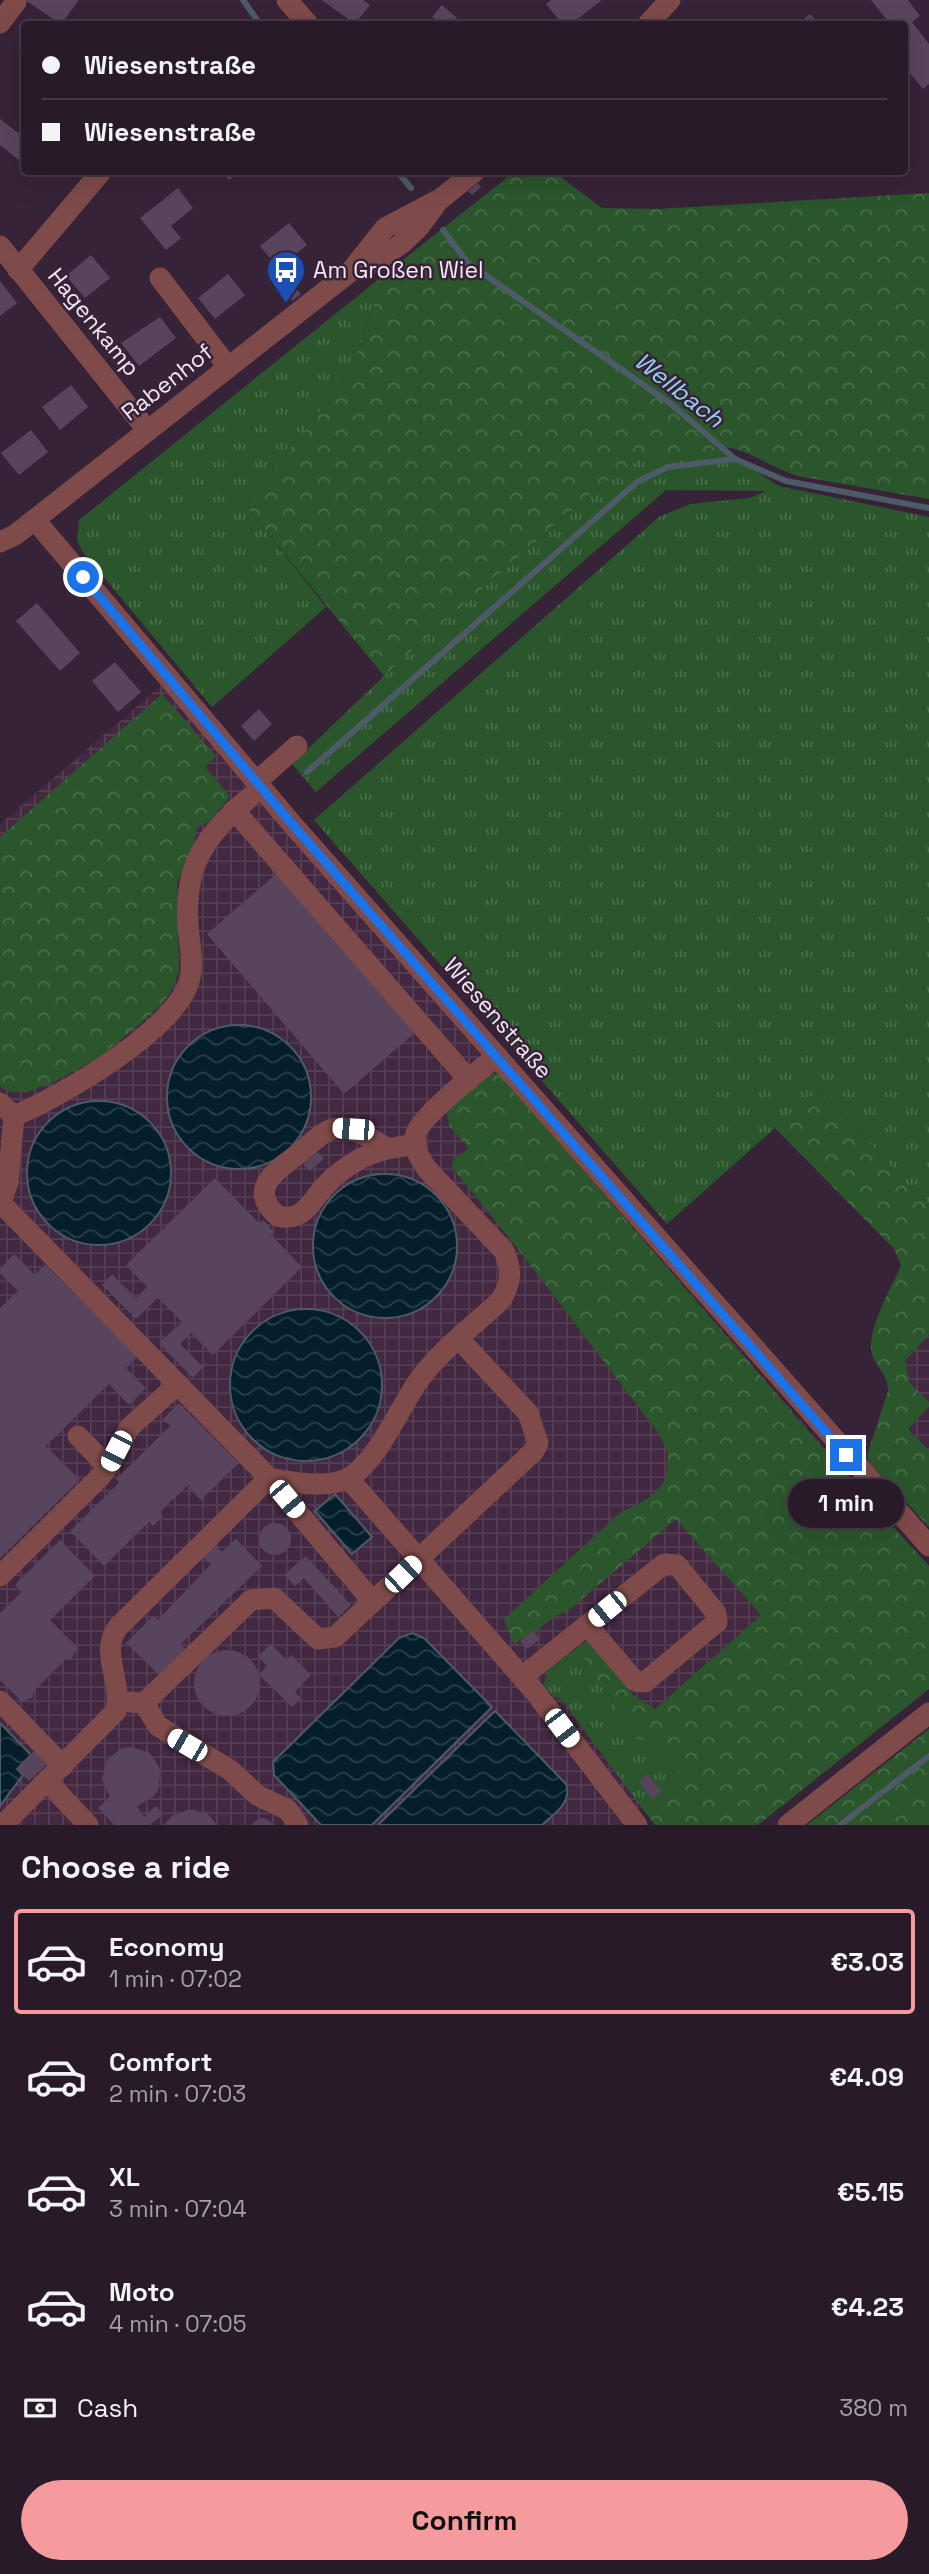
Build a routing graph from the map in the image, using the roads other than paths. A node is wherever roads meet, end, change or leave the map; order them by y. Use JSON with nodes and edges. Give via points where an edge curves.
{"nodes":[{"id":1,"x":287,"y":0,"type":"edge"},
{"id":2,"x":16,"y":2,"type":"edge"},
{"id":3,"x":304,"y":21,"type":"edge"},
{"id":4,"x":0,"y":23,"type":"edge"},
{"id":5,"x":99,"y":175,"type":"edge"},
{"id":6,"x":470,"y":175,"type":"edge"},
{"id":7,"x":0,"y":246,"type":"edge"},
{"id":8,"x":18,"y":270,"type":"junction"},
{"id":9,"x":160,"y":278,"type":"dead end"},
{"id":10,"x":228,"y":367,"type":"junction"},
{"id":11,"x":148,"y":431,"type":"junction"},
{"id":12,"x":35,"y":520,"type":"junction"},
{"id":13,"x":8,"y":538,"type":"edge"},
{"id":14,"x":0,"y":558,"type":"edge"},
{"id":15,"x":297,"y":746,"type":"dead end"},
{"id":16,"x":246,"y":797,"type":"junction"},
{"id":17,"x":497,"y":1056,"type":"junction"},
{"id":18,"x":469,"y":1080,"type":"junction"},
{"id":19,"x":7,"y":1110,"type":"edge"},
{"id":20,"x":416,"y":1144,"type":"junction"},
{"id":21,"x":387,"y":1148,"type":"junction"},
{"id":22,"x":1,"y":1203,"type":"edge"},
{"id":23,"x":459,"y":1339,"type":"junction"},
{"id":24,"x":178,"y":1384,"type":"junction"},
{"id":25,"x":78,"y":1436,"type":"dead end"},
{"id":26,"x":108,"y":1467,"type":"junction"},
{"id":27,"x":269,"y":1478,"type":"junction"},
{"id":28,"x":348,"y":1478,"type":"junction"},
{"id":29,"x":929,"y":1546,"type":"edge"},
{"id":30,"x":418,"y":1559,"type":"junction"},
{"id":31,"x":0,"y":1576,"type":"edge"},
{"id":32,"x":373,"y":1602,"type":"junction"},
{"id":33,"x":587,"y":1625,"type":"junction"},
{"id":34,"x":522,"y":1676,"type":"junction"},
{"id":35,"x":0,"y":1701,"type":"edge"},
{"id":36,"x":118,"y":1701,"type":"junction"},
{"id":37,"x":144,"y":1703,"type":"junction"},
{"id":38,"x":929,"y":1713,"type":"edge"},
{"id":39,"x":63,"y":1766,"type":"junction"},
{"id":40,"x":47,"y":1781,"type":"junction"},
{"id":41,"x":3,"y":1825,"type":"edge"},
{"id":42,"x":88,"y":1825,"type":"edge"},
{"id":43,"x":298,"y":1825,"type":"edge"},
{"id":44,"x":637,"y":1825,"type":"edge"},
{"id":45,"x":789,"y":1825,"type":"edge"}],
"edges":[{"from":1,"to":3,"type":"street"},
{"from":2,"to":4,"type":"street"},
{"from":5,"to":8,"type":"street"},
{"from":6,"to":10,"type":"street","name":"Rabenhof","via":[[438,201],[401,244],[351,271]]},
{"from":7,"to":8,"type":"street","name":"Hagenkamp"},
{"from":8,"to":11,"type":"street","name":"Hagenkamp"},
{"from":9,"to":10,"type":"street"},
{"from":10,"to":11,"type":"street","name":"Rabenhof"},
{"from":11,"to":12,"type":"street","name":"Rabenhof"},
{"from":12,"to":13,"type":"street","name":"Rabenhof"},
{"from":12,"to":16,"type":"street","name":"Wiesenstraße"},
{"from":13,"to":14,"type":"street","name":"Rabenhof"},
{"from":15,"to":16,"type":"street"},
{"from":16,"to":17,"type":"street","name":"Wiesenstraße"},
{"from":16,"to":18,"type":"street"},
{"from":16,"to":19,"type":"street","via":[[218,826],[193,867],[187,902],[191,977],[184,996],[114,1060],[70,1088]]},
{"from":17,"to":18,"type":"street"},
{"from":17,"to":29,"type":"street","name":"Wiesenstraße"},
{"from":18,"to":20,"type":"street","via":[[423,1123]]},
{"from":19,"to":22,"type":"street","via":[[8,1182]]},
{"from":20,"to":21,"type":"street"},
{"from":20,"to":23,"type":"street","via":[[428,1169],[504,1251],[510,1264],[508,1289],[500,1301]]},
{"from":21,"to":21,"type":"street","via":[[367,1155],[329,1181],[296,1217],[278,1216],[265,1202],[264,1192],[274,1173],[327,1131],[353,1129]]},
{"from":22,"to":24,"type":"street"},
{"from":23,"to":28,"type":"street","via":[[418,1381],[365,1464]]},
{"from":23,"to":30,"type":"street","via":[[528,1413],[538,1443]]},
{"from":24,"to":26,"type":"street","via":[[130,1427]]},
{"from":24,"to":27,"type":"street"},
{"from":25,"to":26,"type":"street"},
{"from":26,"to":31,"type":"street"},
{"from":27,"to":28,"type":"street","via":[[301,1483]]},
{"from":27,"to":32,"type":"street"},
{"from":27,"to":36,"type":"street","via":[[111,1636]]},
{"from":28,"to":30,"type":"street"},
{"from":30,"to":32,"type":"street"},
{"from":30,"to":34,"type":"street"},
{"from":32,"to":37,"type":"street","via":[[335,1637],[318,1639],[275,1598],[251,1600]]},
{"from":33,"to":33,"type":"street","via":[[664,1564],[677,1565],[716,1613],[717,1622],[645,1682],[635,1681]]},
{"from":33,"to":34,"type":"street"},
{"from":34,"to":44,"type":"street"},
{"from":35,"to":39,"type":"street"},
{"from":36,"to":37,"type":"street"},
{"from":36,"to":39,"type":"street","via":[[110,1718]]},
{"from":37,"to":43,"type":"street","via":[[158,1726],[230,1770],[257,1795],[288,1810]]},
{"from":38,"to":45,"type":"street"},
{"from":39,"to":40,"type":"street"},
{"from":40,"to":41,"type":"street"},
{"from":40,"to":42,"type":"street"}]}
